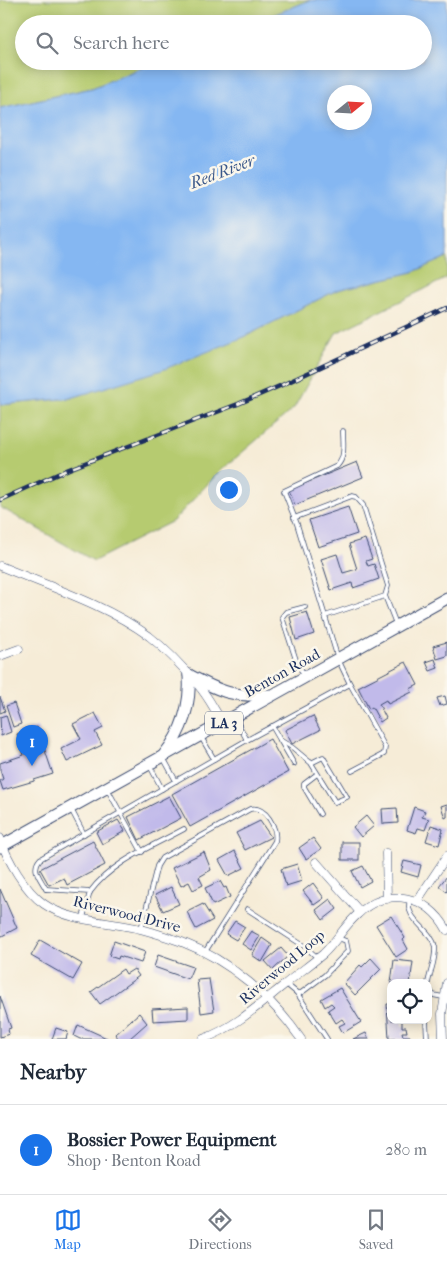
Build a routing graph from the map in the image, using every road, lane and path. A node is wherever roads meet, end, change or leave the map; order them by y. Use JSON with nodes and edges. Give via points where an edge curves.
{"nodes":[{"id":1,"x":344,"y":431,"type":"dead end"},
{"id":2,"x":294,"y":518,"type":"junction"},
{"id":3,"x":0,"y":566,"type":"edge"},
{"id":4,"x":385,"y":596,"type":"junction"},
{"id":5,"x":447,"y":598,"type":"edge"},
{"id":6,"x":304,"y":606,"type":"dead end"},
{"id":7,"x":325,"y":616,"type":"junction"},
{"id":8,"x":396,"y":626,"type":"junction"},
{"id":9,"x":19,"y":650,"type":"dead end"},
{"id":10,"x":0,"y":656,"type":"edge"},
{"id":11,"x":338,"y":659,"type":"junction"},
{"id":12,"x":189,"y":675,"type":"junction"},
{"id":13,"x":306,"y":676,"type":"junction"},
{"id":14,"x":350,"y":684,"type":"junction"},
{"id":15,"x":273,"y":695,"type":"junction"},
{"id":16,"x":235,"y":717,"type":"junction"},
{"id":17,"x":223,"y":723,"type":"junction"},
{"id":18,"x":272,"y":726,"type":"junction"},
{"id":19,"x":201,"y":736,"type":"junction"},
{"id":20,"x":247,"y":740,"type":"junction"},
{"id":21,"x":280,"y":740,"type":"junction"},
{"id":22,"x":163,"y":757,"type":"junction"},
{"id":23,"x":214,"y":759,"type":"junction"},
{"id":24,"x":311,"y":763,"type":"junction"},
{"id":25,"x":149,"y":764,"type":"junction"},
{"id":26,"x":294,"y":764,"type":"dead end"},
{"id":27,"x":352,"y":771,"type":"dead end"},
{"id":28,"x":317,"y":774,"type":"junction"},
{"id":29,"x":176,"y":781,"type":"junction"},
{"id":30,"x":107,"y":788,"type":"junction"},
{"id":31,"x":162,"y":789,"type":"junction"},
{"id":32,"x":70,"y":808,"type":"junction"},
{"id":33,"x":121,"y":813,"type":"junction"},
{"id":34,"x":320,"y":814,"type":"dead end"},
{"id":35,"x":184,"y":829,"type":"dead end"},
{"id":36,"x":84,"y":834,"type":"junction"},
{"id":37,"x":1,"y":843,"type":"edge"},
{"id":38,"x":142,"y":852,"type":"junction"},
{"id":39,"x":386,"y":853,"type":"dead end"},
{"id":40,"x":447,"y":856,"type":"edge"},
{"id":41,"x":316,"y":862,"type":"dead end"},
{"id":42,"x":46,"y":889,"type":"junction"},
{"id":43,"x":90,"y":892,"type":"junction"},
{"id":44,"x":37,"y":898,"type":"junction"},
{"id":45,"x":387,"y":899,"type":"junction"},
{"id":46,"x":414,"y":900,"type":"junction"},
{"id":47,"x":247,"y":909,"type":"dead end"},
{"id":48,"x":360,"y":912,"type":"junction"},
{"id":49,"x":83,"y":918,"type":"junction"},
{"id":50,"x":141,"y":929,"type":"junction"},
{"id":51,"x":447,"y":930,"type":"edge"},
{"id":52,"x":338,"y":938,"type":"junction"},
{"id":53,"x":205,"y":952,"type":"junction"},
{"id":54,"x":318,"y":958,"type":"junction"},
{"id":55,"x":429,"y":979,"type":"edge"},
{"id":56,"x":286,"y":983,"type":"junction"},
{"id":57,"x":447,"y":983,"type":"edge"},
{"id":58,"x":297,"y":993,"type":"junction"},
{"id":59,"x":432,"y":994,"type":"edge"},
{"id":60,"x":445,"y":996,"type":"edge"},
{"id":61,"x":267,"y":999,"type":"junction"},
{"id":62,"x":426,"y":1024,"type":"edge"},
{"id":63,"x":202,"y":1039,"type":"edge"},
{"id":64,"x":301,"y":1039,"type":"edge"},
{"id":65,"x":327,"y":1039,"type":"edge"},
{"id":66,"x":427,"y":1039,"type":"edge"},
{"id":67,"x":443,"y":1039,"type":"edge"}],
"edges":[{"from":1,"to":2,"type":"lane","via":[[343,454],[337,466],[284,491]]},
{"from":2,"to":4,"type":"lane","via":[[352,496],[360,499],[388,586]]},
{"from":2,"to":7,"type":"lane"},
{"from":3,"to":12,"type":"street","via":[[126,621],[149,636]]},
{"from":4,"to":7,"type":"lane"},
{"from":4,"to":8,"type":"lane"},
{"from":5,"to":8,"type":"main road","name":"Benton Road","number":"LA 3"},
{"from":6,"to":13,"type":"lane","via":[[286,612],[282,617],[298,666]]},
{"from":7,"to":11,"type":"lane"},
{"from":8,"to":11,"type":"main road","name":"Benton Road","number":"LA 3"},
{"from":9,"to":10,"type":"street"},
{"from":11,"to":13,"type":"main road","name":"Benton Road","number":"LA 3"},
{"from":11,"to":14,"type":"lane"},
{"from":12,"to":15,"type":"main road","via":[[230,694]]},
{"from":12,"to":17,"type":"street"},
{"from":12,"to":22,"type":"main road","via":[[183,722]]},
{"from":13,"to":15,"type":"main road","name":"Benton Road","number":"LA 3"},
{"from":14,"to":18,"type":"lane"},
{"from":14,"to":27,"type":"lane","via":[[385,747],[384,754]]},
{"from":15,"to":16,"type":"main road","name":"Benton Road","number":"LA 3"},
{"from":16,"to":17,"type":"main road","name":"Benton Road","number":"LA 3"},
{"from":16,"to":20,"type":"lane"},
{"from":17,"to":19,"type":"main road","name":"Benton Road","number":"LA 3"},
{"from":18,"to":20,"type":"lane"},
{"from":18,"to":21,"type":"lane"},
{"from":19,"to":22,"type":"main road","name":"Benton Road","number":"LA 3"},
{"from":19,"to":23,"type":"lane"},
{"from":20,"to":23,"type":"lane"},
{"from":21,"to":24,"type":"lane"},
{"from":21,"to":26,"type":"lane"},
{"from":22,"to":25,"type":"main road","name":"Benton Road","number":"LA 3"},
{"from":22,"to":29,"type":"lane"},
{"from":23,"to":29,"type":"lane"},
{"from":24,"to":28,"type":"lane"},
{"from":24,"to":28,"type":"lane","via":[[323,757],[347,797],[335,802]]},
{"from":25,"to":30,"type":"main road","name":"Benton Road","number":"LA 3"},
{"from":25,"to":31,"type":"lane"},
{"from":28,"to":34,"type":"lane","via":[[304,787]]},
{"from":29,"to":31,"type":"lane"},
{"from":30,"to":32,"type":"main road","name":"Benton Road","number":"LA 3"},
{"from":30,"to":33,"type":"lane"},
{"from":31,"to":33,"type":"lane"},
{"from":32,"to":36,"type":"lane"},
{"from":32,"to":37,"type":"main road","name":"Benton Road","number":"LA 3"},
{"from":33,"to":36,"type":"lane"},
{"from":33,"to":38,"type":"lane"},
{"from":35,"to":38,"type":"lane"},
{"from":36,"to":42,"type":"lane","via":[[36,863],[35,869]]},
{"from":37,"to":44,"type":"street","name":"Riverwood Drive","via":[[22,880]]},
{"from":38,"to":43,"type":"lane","via":[[99,879]]},
{"from":39,"to":45,"type":"street"},
{"from":40,"to":46,"type":"street"},
{"from":41,"to":48,"type":"street"},
{"from":42,"to":43,"type":"lane"},
{"from":42,"to":44,"type":"lane"},
{"from":43,"to":49,"type":"lane"},
{"from":44,"to":49,"type":"street","name":"Riverwood Drive","via":[[50,908]]},
{"from":45,"to":46,"type":"street","name":"Riverwood Loop"},
{"from":45,"to":48,"type":"street","name":"Riverwood Loop"},
{"from":46,"to":51,"type":"street","via":[[433,910]]},
{"from":46,"to":55,"type":"lane","via":[[408,904],[410,912],[428,933],[434,948]]},
{"from":47,"to":54,"type":"lane"},
{"from":48,"to":52,"type":"street","name":"Riverwood Loop"},
{"from":49,"to":50,"type":"street","name":"Riverwood Drive"},
{"from":50,"to":53,"type":"street","name":"Riverwood Drive"},
{"from":50,"to":53,"type":"lane","via":[[162,858],[250,809],[259,808],[274,829],[275,841]]},
{"from":52,"to":54,"type":"street","name":"Riverwood Loop"},
{"from":52,"to":58,"type":"lane","via":[[346,941],[348,951],[325,975]]},
{"from":53,"to":61,"type":"street","name":"Riverwood Drive","via":[[245,979]]},
{"from":54,"to":56,"type":"street","name":"Riverwood Loop"},
{"from":56,"to":58,"type":"lane"},
{"from":56,"to":61,"type":"street","name":"Riverwood Loop"},
{"from":57,"to":60,"type":"street"},
{"from":58,"to":65,"type":"lane"},
{"from":59,"to":60,"type":"lane"},
{"from":60,"to":67,"type":"street","via":[[441,1026]]},
{"from":61,"to":63,"type":"street","name":"Riverwood Loop","via":[[232,1025]]},
{"from":61,"to":64,"type":"street","name":"Riverwood Drive"},
{"from":62,"to":66,"type":"lane"}]}
